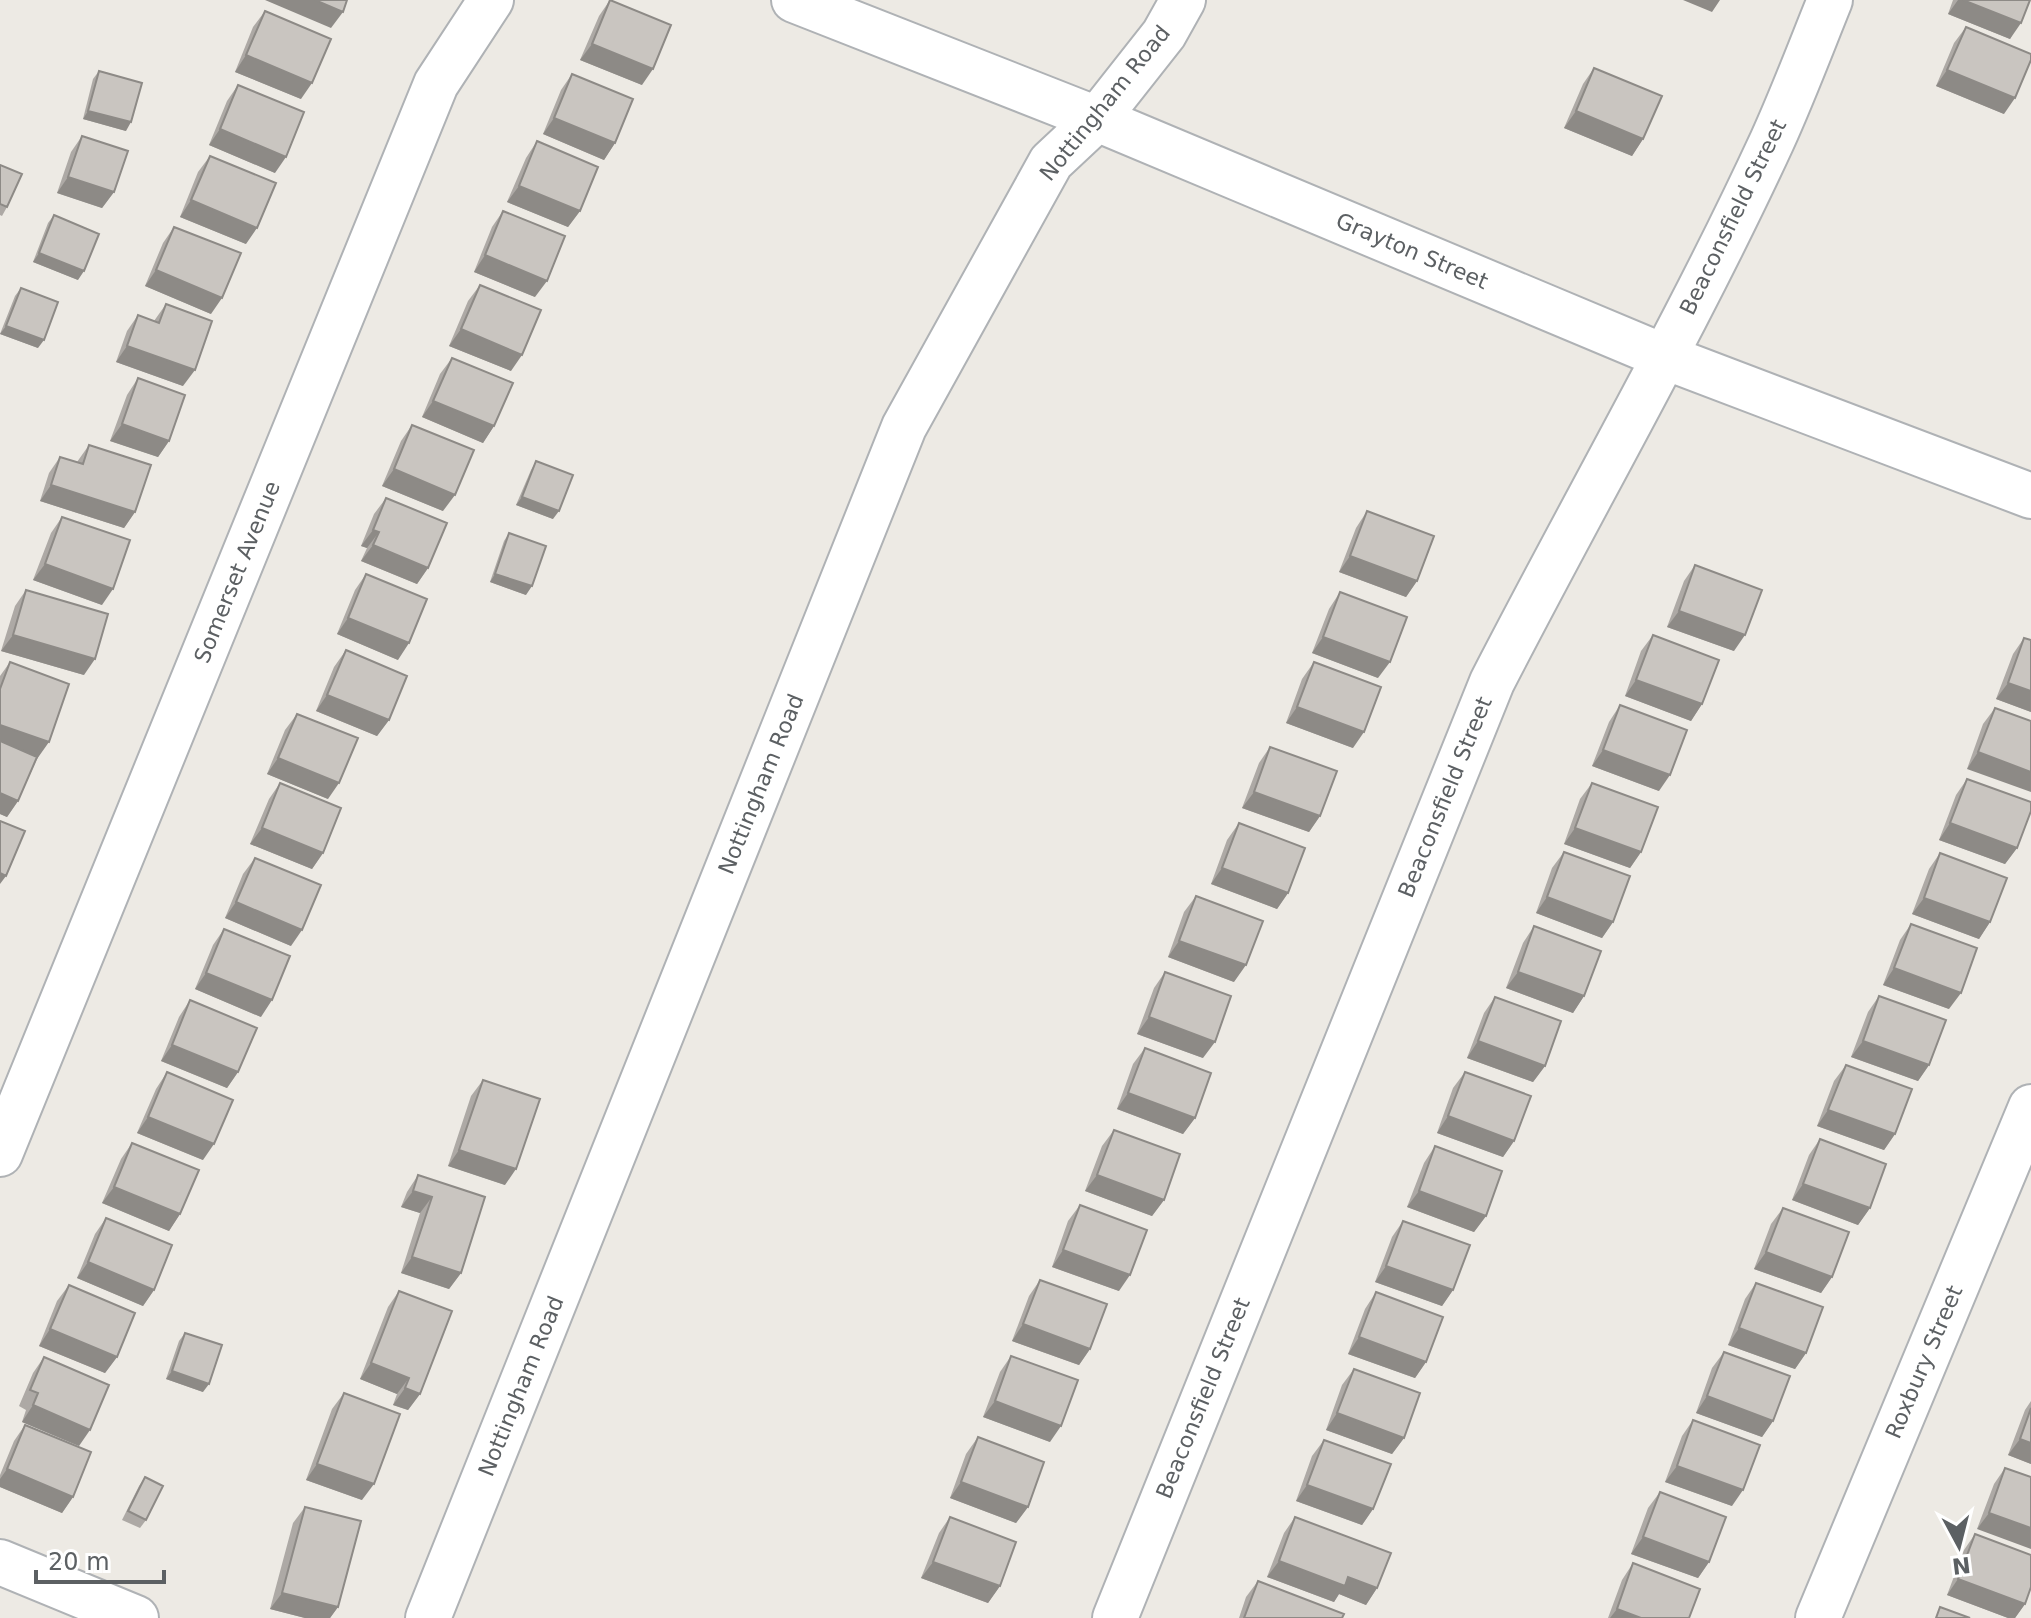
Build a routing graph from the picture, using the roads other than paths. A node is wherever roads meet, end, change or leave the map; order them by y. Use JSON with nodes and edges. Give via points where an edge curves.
{"nodes":[{"id":1,"x":491,"y":0,"type":"edge"},
{"id":2,"x":794,"y":0,"type":"edge"},
{"id":3,"x":1183,"y":0,"type":"edge"},
{"id":4,"x":1830,"y":0,"type":"edge"},
{"id":5,"x":1097,"y":119,"type":"junction"},
{"id":6,"x":1665,"y":357,"type":"junction"},
{"id":7,"x":2031,"y":496,"type":"edge"},
{"id":8,"x":2031,"y":1107,"type":"edge"},
{"id":9,"x":0,"y":1154,"type":"edge"},
{"id":10,"x":0,"y":1562,"type":"edge"},
{"id":11,"x":136,"y":1618,"type":"edge"},
{"id":12,"x":428,"y":1618,"type":"edge"},
{"id":13,"x":1115,"y":1618,"type":"edge"},
{"id":14,"x":1818,"y":1618,"type":"edge"}],
"edges":[{"from":1,"to":9,"type":"street","name":"Somerset Avenue","via":[[436,84]]},
{"from":2,"to":5,"type":"street","name":"Grayton Street"},
{"from":3,"to":5,"type":"street","name":"Nottingham Road","via":[[1164,34]]},
{"from":4,"to":6,"type":"street","name":"Beaconsfield Street","via":[[1773,140]]},
{"from":5,"to":6,"type":"street","name":"Grayton Street"},
{"from":5,"to":12,"type":"street","name":"Nottingham Road","via":[[1051,162],[904,427]]},
{"from":6,"to":7,"type":"street","name":"Grayton Street"},
{"from":6,"to":13,"type":"street","name":"Beaconsfield Street","via":[[1492,682]]},
{"from":8,"to":14,"type":"street","name":"Roxbury Street"},
{"from":10,"to":11,"type":"street"}]}
